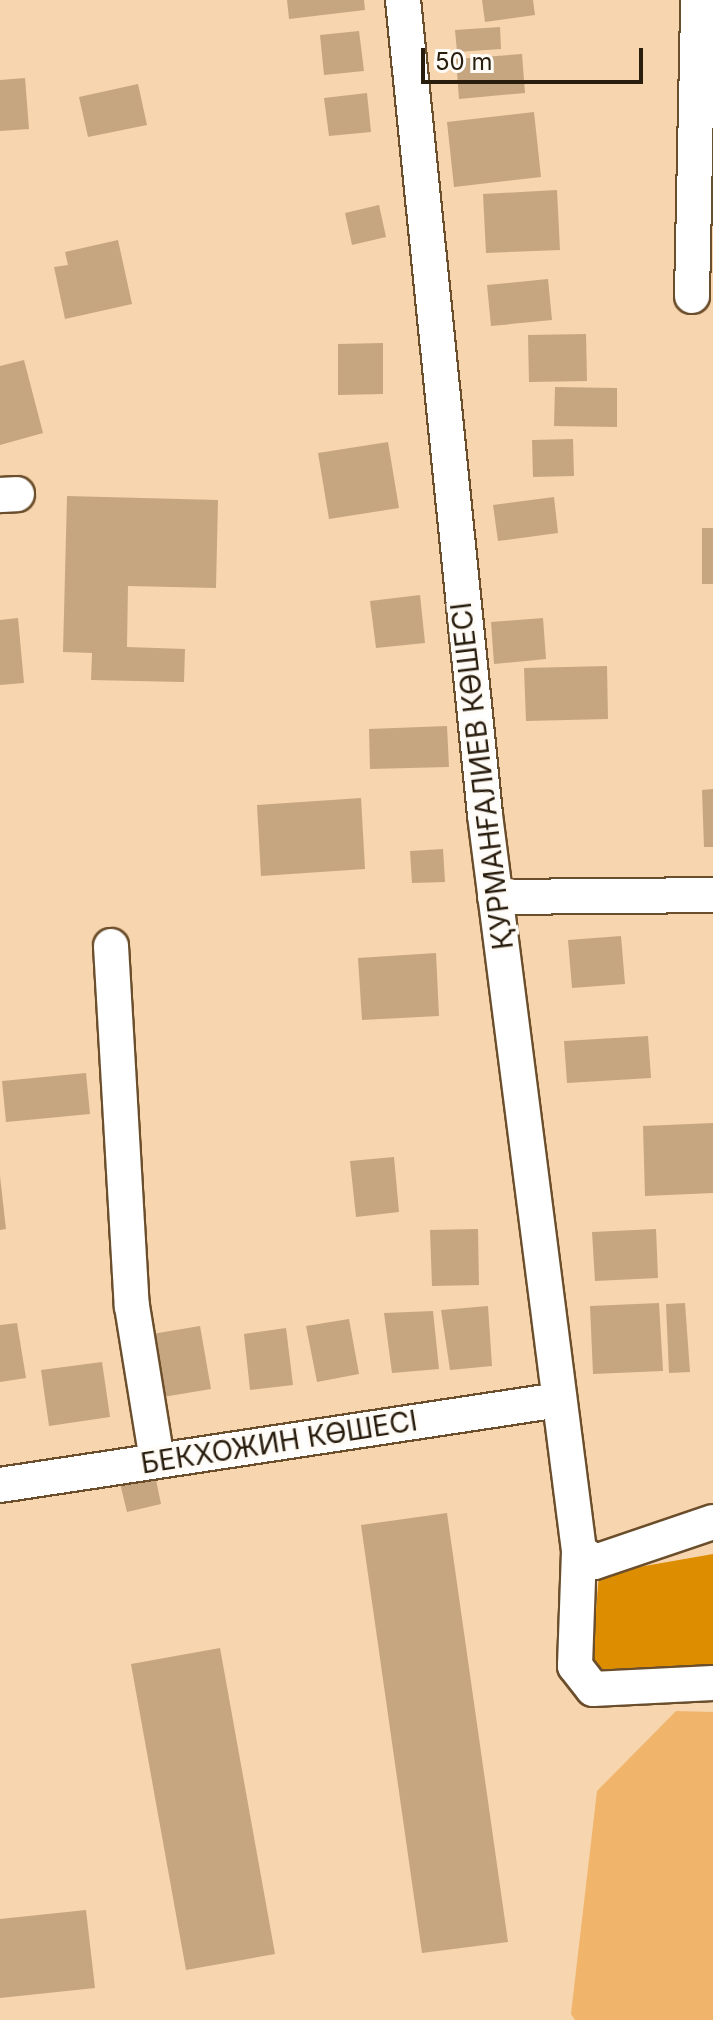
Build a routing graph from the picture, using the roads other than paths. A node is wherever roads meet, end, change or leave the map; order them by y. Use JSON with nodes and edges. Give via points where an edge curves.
{"nodes":[{"id":1,"x":403,"y":0,"type":"edge"},
{"id":2,"x":698,"y":0,"type":"edge"},
{"id":3,"x":692,"y":296,"type":"dead end"},
{"id":4,"x":713,"y":895,"type":"edge"},
{"id":5,"x":495,"y":897,"type":"junction"},
{"id":6,"x":111,"y":946,"type":"dead end"},
{"id":7,"x":559,"y":1400,"type":"junction"},
{"id":8,"x":157,"y":1460,"type":"junction"},
{"id":9,"x":0,"y":1485,"type":"edge"},
{"id":10,"x":713,"y":1522,"type":"edge"},
{"id":11,"x":579,"y":1551,"type":"junction"},
{"id":12,"x":713,"y":1683,"type":"edge"}],
"edges":[{"from":1,"to":5,"type":"street","name":"ҚУРМАНҒАЛИЕВ КӨШЕСІ"},
{"from":2,"to":3,"type":"street"},
{"from":4,"to":5,"type":"street"},
{"from":5,"to":7,"type":"street","name":"ҚУРМАНҒАЛИЕВ КӨШЕСІ"},
{"from":6,"to":8,"type":"street","via":[[132,1306]]},
{"from":7,"to":8,"type":"street","name":"БЕКХОЖИН КӨШЕСІ"},
{"from":7,"to":11,"type":"street","name":"ҚУРМАНҒАЛИЕВ КӨШЕСІ"},
{"from":8,"to":9,"type":"street","name":"БЕКХОЖИН КӨШЕСІ"},
{"from":10,"to":11,"type":"street","via":[[595,1562]]},
{"from":11,"to":12,"type":"street","name":"ҚУРМАНҒАЛИЕВ КӨШЕСІ","via":[[575,1666],[593,1689]]}]}
